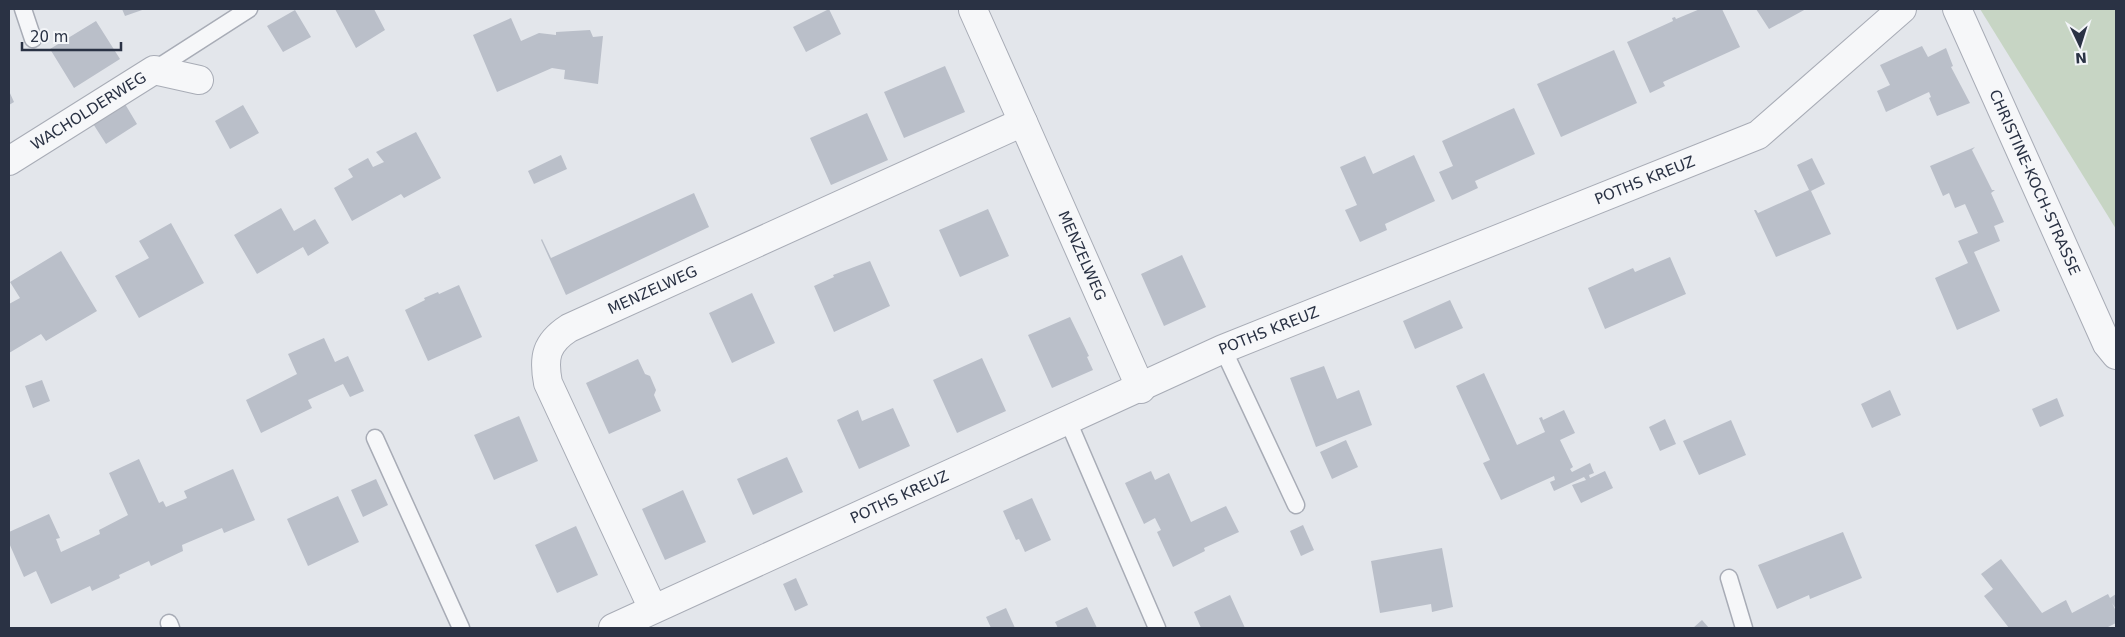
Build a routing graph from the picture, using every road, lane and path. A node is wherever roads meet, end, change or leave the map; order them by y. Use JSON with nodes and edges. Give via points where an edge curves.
{"nodes":[{"id":1,"x":23,"y":9,"type":"edge"},
{"id":2,"x":249,"y":9,"type":"edge"},
{"id":3,"x":972,"y":9,"type":"edge"},
{"id":4,"x":1902,"y":9,"type":"edge"},
{"id":5,"x":1957,"y":9,"type":"edge"},
{"id":6,"x":33,"y":39,"type":"dead end"},
{"id":7,"x":154,"y":70,"type":"junction"},
{"id":8,"x":199,"y":80,"type":"dead end"},
{"id":9,"x":1023,"y":122,"type":"junction"},
{"id":10,"x":9,"y":161,"type":"edge"},
{"id":11,"x":1223,"y":349,"type":"junction"},
{"id":12,"x":2116,"y":355,"type":"edge"},
{"id":13,"x":1140,"y":389,"type":"junction"},
{"id":14,"x":1068,"y":422,"type":"junction"},
{"id":15,"x":375,"y":438,"type":"dead end"},
{"id":16,"x":1296,"y":505,"type":"dead end"},
{"id":17,"x":1729,"y":578,"type":"dead end"},
{"id":18,"x":648,"y":617,"type":"edge"},
{"id":19,"x":461,"y":628,"type":"edge"},
{"id":20,"x":613,"y":628,"type":"edge"},
{"id":21,"x":1157,"y":628,"type":"edge"},
{"id":22,"x":1744,"y":628,"type":"edge"}],
"edges":[{"from":1,"to":6,"type":"lane"},
{"from":2,"to":7,"type":"lane"},
{"from":3,"to":9,"type":"street","name":"MENZELWEG"},
{"from":4,"to":11,"type":"street","name":"POTHS KREUZ","via":[[1758,135]]},
{"from":5,"to":12,"type":"street","name":"CHRISTINE-KOCH-STRASSE","via":[[2107,344]]},
{"from":7,"to":8,"type":"street","name":"WACHOLDERWEG"},
{"from":7,"to":10,"type":"street","name":"WACHOLDERWEG"},
{"from":9,"to":13,"type":"street","name":"MENZELWEG"},
{"from":9,"to":18,"type":"street","name":"MENZELWEG","via":[[557,336],[548,350],[545,366],[548,383]]},
{"from":11,"to":13,"type":"street","name":"POTHS KREUZ"},
{"from":11,"to":16,"type":"lane"},
{"from":13,"to":14,"type":"street","name":"POTHS KREUZ"},
{"from":14,"to":18,"type":"street","name":"POTHS KREUZ"},
{"from":14,"to":21,"type":"lane"},
{"from":15,"to":19,"type":"lane"},
{"from":17,"to":22,"type":"lane"},
{"from":18,"to":20,"type":"street","name":"POTHS KREUZ"}]}
